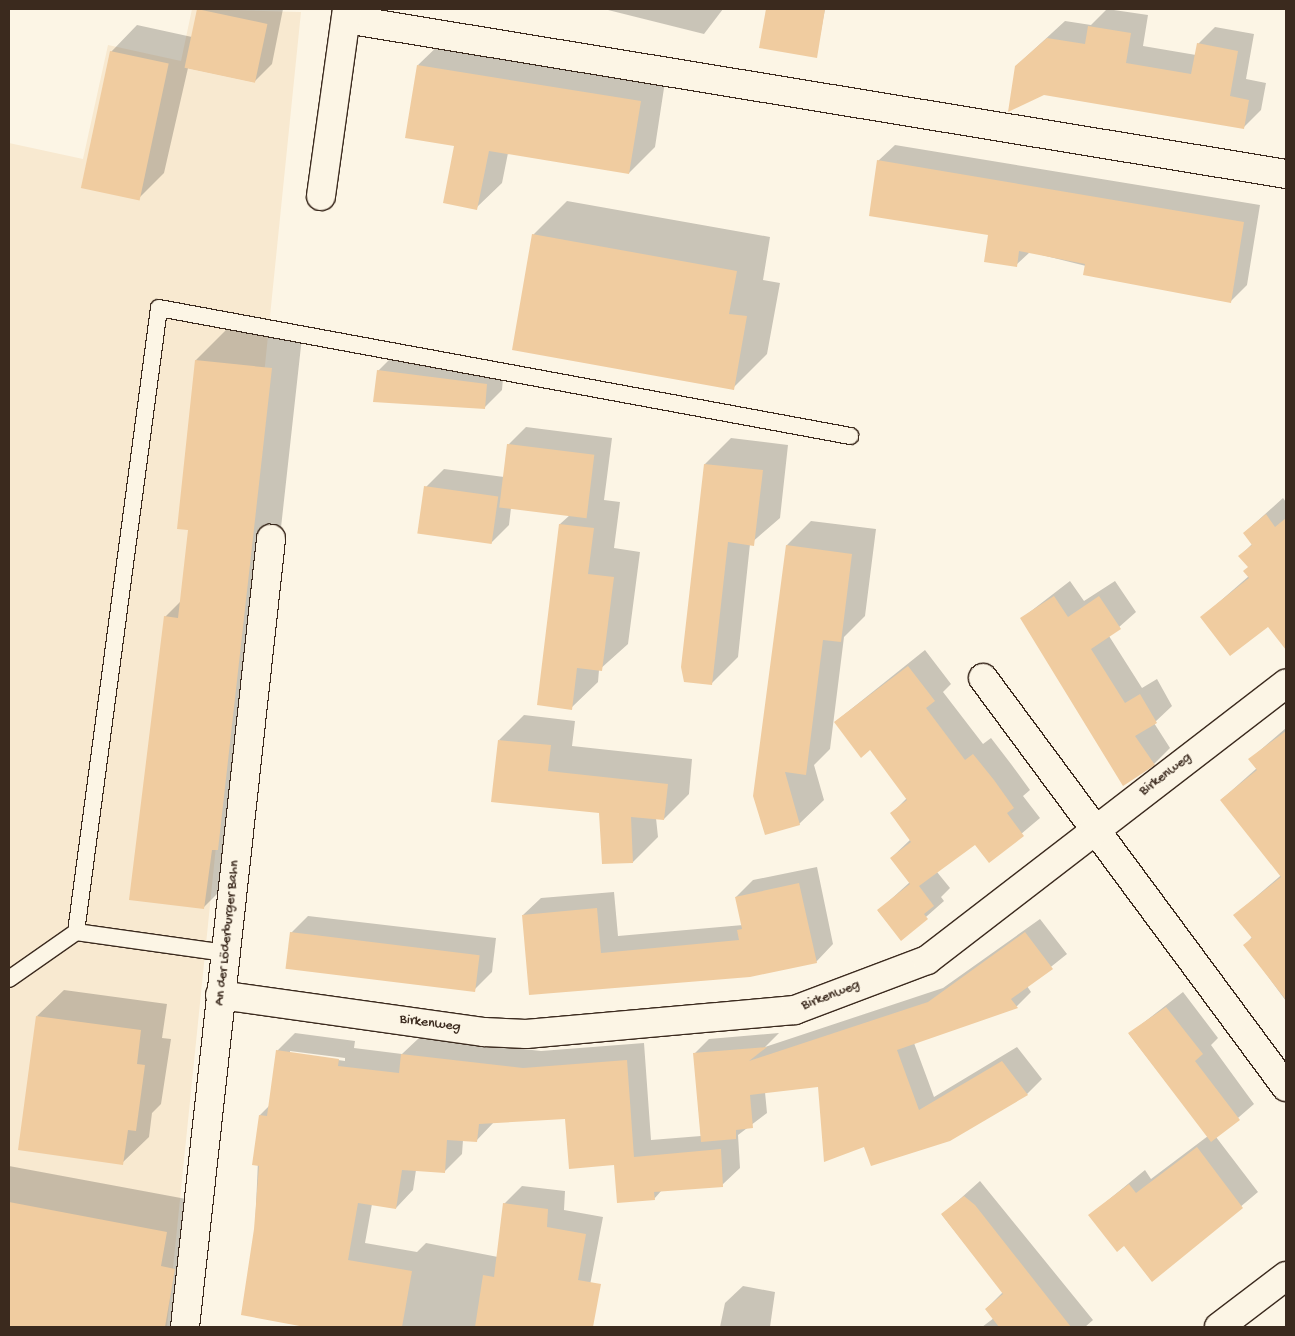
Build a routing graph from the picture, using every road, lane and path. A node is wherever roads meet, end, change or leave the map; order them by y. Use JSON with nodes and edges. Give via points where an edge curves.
{"nodes":[{"id":1,"x":346,"y":14,"type":"edge"},
{"id":2,"x":1286,"y":174,"type":"edge"},
{"id":3,"x":321,"y":196,"type":"dead end"},
{"id":4,"x":850,"y":436,"type":"dead end"},
{"id":5,"x":271,"y":539,"type":"dead end"},
{"id":6,"x":983,"y":678,"type":"dead end"},
{"id":7,"x":1286,"y":684,"type":"edge"},
{"id":8,"x":1093,"y":830,"type":"junction"},
{"id":9,"x":76,"y":932,"type":"junction"},
{"id":10,"x":226,"y":952,"type":"junction"},
{"id":11,"x":9,"y":979,"type":"edge"},
{"id":12,"x":220,"y":995,"type":"junction"},
{"id":13,"x":1286,"y":1087,"type":"edge"},
{"id":14,"x":1286,"y":1276,"type":"edge"},
{"id":15,"x":185,"y":1327,"type":"edge"},
{"id":16,"x":1219,"y":1327,"type":"edge"}],
"edges":[{"from":1,"to":2,"type":"street"},
{"from":1,"to":3,"type":"street"},
{"from":4,"to":9,"type":"lane","via":[[159,308]]},
{"from":5,"to":10,"type":"street","name":"An der Löderburger Bahn"},
{"from":6,"to":8,"type":"street"},
{"from":7,"to":8,"type":"street","name":"Birkenweg"},
{"from":8,"to":12,"type":"street","name":"Birkenweg","via":[[927,960],[795,1010],[526,1034],[484,1032]]},
{"from":8,"to":13,"type":"street"},
{"from":9,"to":10,"type":"lane"},
{"from":9,"to":11,"type":"lane"},
{"from":10,"to":12,"type":"street","name":"An der Löderburger Bahn"},
{"from":12,"to":15,"type":"street","name":"An der Löderburger Bahn"},
{"from":14,"to":16,"type":"street"}]}
